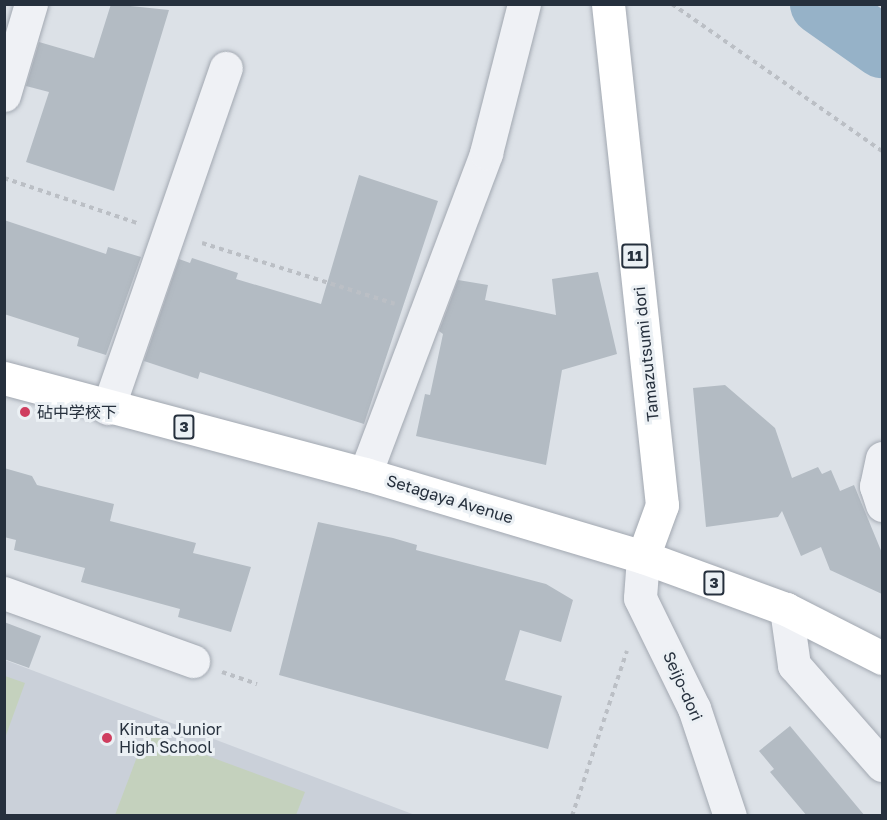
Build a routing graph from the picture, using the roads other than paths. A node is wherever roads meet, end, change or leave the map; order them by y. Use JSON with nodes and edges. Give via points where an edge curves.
{"nodes":[{"id":1,"x":31,"y":4,"type":"edge"},
{"id":2,"x":524,"y":4,"type":"edge"},
{"id":3,"x":608,"y":4,"type":"edge"},
{"id":4,"x":226,"y":68,"type":"dead end"},
{"id":5,"x":4,"y":95,"type":"edge"},
{"id":6,"x":4,"y":378,"type":"edge"},
{"id":7,"x":108,"y":408,"type":"junction"},
{"id":8,"x":882,"y":458,"type":"edge"},
{"id":9,"x":365,"y":474,"type":"junction"},
{"id":10,"x":882,"y":505,"type":"edge"},
{"id":11,"x":643,"y":557,"type":"junction"},
{"id":12,"x":4,"y":593,"type":"edge"},
{"id":13,"x":786,"y":609,"type":"junction"},
{"id":14,"x":882,"y":658,"type":"edge"},
{"id":15,"x":194,"y":661,"type":"dead end"},
{"id":16,"x":882,"y":765,"type":"edge"},
{"id":17,"x":730,"y":816,"type":"edge"}],
"edges":[{"from":1,"to":5,"type":"street"},
{"from":2,"to":9,"type":"street","via":[[486,153]]},
{"from":3,"to":11,"type":"main road","name":"Tamazutsumi dori","number":"11","via":[[662,505]]},
{"from":4,"to":7,"type":"street"},
{"from":6,"to":7,"type":"main road","name":"Setagaya Avenue","number":"3"},
{"from":7,"to":9,"type":"main road","name":"Setagaya Avenue","number":"3"},
{"from":8,"to":10,"type":"street","via":[[876,486]]},
{"from":9,"to":11,"type":"main road","name":"Setagaya Avenue","number":"3"},
{"from":11,"to":13,"type":"main road","name":"Setagaya Avenue","number":"3"},
{"from":11,"to":17,"type":"street","name":"Seijo-dori","via":[[640,598],[694,708]]},
{"from":12,"to":15,"type":"street"},
{"from":13,"to":14,"type":"main road","name":"Setagaya Avenue","number":"3"},
{"from":13,"to":16,"type":"street","via":[[794,665]]}]}
